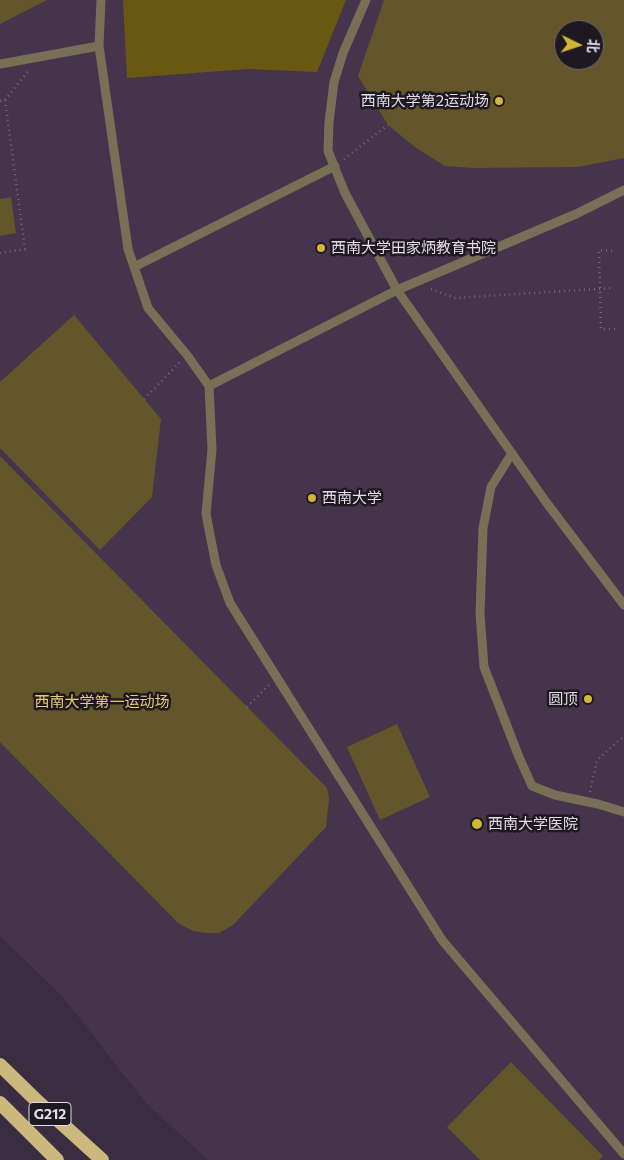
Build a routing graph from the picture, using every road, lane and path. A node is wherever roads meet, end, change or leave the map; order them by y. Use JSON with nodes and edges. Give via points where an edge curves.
{"nodes":[{"id":1,"x":101,"y":0,"type":"edge"},
{"id":2,"x":366,"y":0,"type":"edge"},
{"id":3,"x":99,"y":46,"type":"junction"},
{"id":4,"x":40,"y":57,"type":"junction"},
{"id":5,"x":0,"y":64,"type":"edge"},
{"id":6,"x":5,"y":100,"type":"junction"},
{"id":7,"x":0,"y":101,"type":"edge"},
{"id":8,"x":388,"y":125,"type":"dead end"},
{"id":9,"x":334,"y":166,"type":"junction"},
{"id":10,"x":624,"y":190,"type":"edge"},
{"id":11,"x":612,"y":251,"type":"dead end"},
{"id":12,"x":0,"y":253,"type":"edge"},
{"id":13,"x":134,"y":267,"type":"junction"},
{"id":14,"x":416,"y":283,"type":"junction"},
{"id":15,"x":613,"y":288,"type":"dead end"},
{"id":16,"x":599,"y":289,"type":"junction"},
{"id":17,"x":397,"y":290,"type":"junction"},
{"id":18,"x":615,"y":329,"type":"dead end"},
{"id":19,"x":187,"y":355,"type":"junction"},
{"id":20,"x":209,"y":386,"type":"junction"},
{"id":21,"x":144,"y":399,"type":"dead end"},
{"id":22,"x":512,"y":453,"type":"junction"},
{"id":23,"x":624,"y":605,"type":"edge"},
{"id":24,"x":276,"y":677,"type":"junction"},
{"id":25,"x":247,"y":707,"type":"dead end"},
{"id":26,"x":624,"y":736,"type":"edge"},
{"id":27,"x":588,"y":802,"type":"junction"},
{"id":28,"x":624,"y":812,"type":"edge"},
{"id":29,"x":0,"y":1065,"type":"edge"},
{"id":30,"x":0,"y":1103,"type":"edge"},
{"id":31,"x":624,"y":1154,"type":"edge"},
{"id":32,"x":57,"y":1160,"type":"edge"},
{"id":33,"x":102,"y":1160,"type":"edge"}],
"edges":[{"from":1,"to":3,"type":"lane"},
{"from":2,"to":9,"type":"lane","via":[[334,82],[328,151]]},
{"from":3,"to":4,"type":"lane"},
{"from":3,"to":13,"type":"lane","via":[[128,249]]},
{"from":4,"to":5,"type":"lane"},
{"from":4,"to":6,"type":"path"},
{"from":6,"to":7,"type":"path"},
{"from":6,"to":12,"type":"path","via":[[25,249]]},
{"from":8,"to":9,"type":"path"},
{"from":9,"to":13,"type":"lane"},
{"from":9,"to":17,"type":"lane"},
{"from":10,"to":14,"type":"lane"},
{"from":11,"to":16,"type":"path","via":[[599,250]]},
{"from":13,"to":19,"type":"lane","via":[[148,308]]},
{"from":14,"to":16,"type":"path","via":[[455,298]]},
{"from":14,"to":17,"type":"lane"},
{"from":15,"to":16,"type":"path"},
{"from":16,"to":18,"type":"path","via":[[601,329]]},
{"from":17,"to":20,"type":"lane"},
{"from":17,"to":22,"type":"lane"},
{"from":19,"to":20,"type":"lane"},
{"from":19,"to":21,"type":"path"},
{"from":20,"to":24,"type":"lane","via":[[212,448],[206,514],[216,566],[230,603]]},
{"from":22,"to":23,"type":"lane"},
{"from":22,"to":27,"type":"lane","via":[[491,487],[483,528],[480,614],[484,667],[532,786]]},
{"from":24,"to":25,"type":"path"},
{"from":24,"to":31,"type":"lane","via":[[442,940]]},
{"from":26,"to":27,"type":"path","via":[[597,760]]},
{"from":27,"to":28,"type":"lane"},
{"from":29,"to":33,"type":"highway","number":"G212"},
{"from":30,"to":32,"type":"highway","number":"G212"}]}
